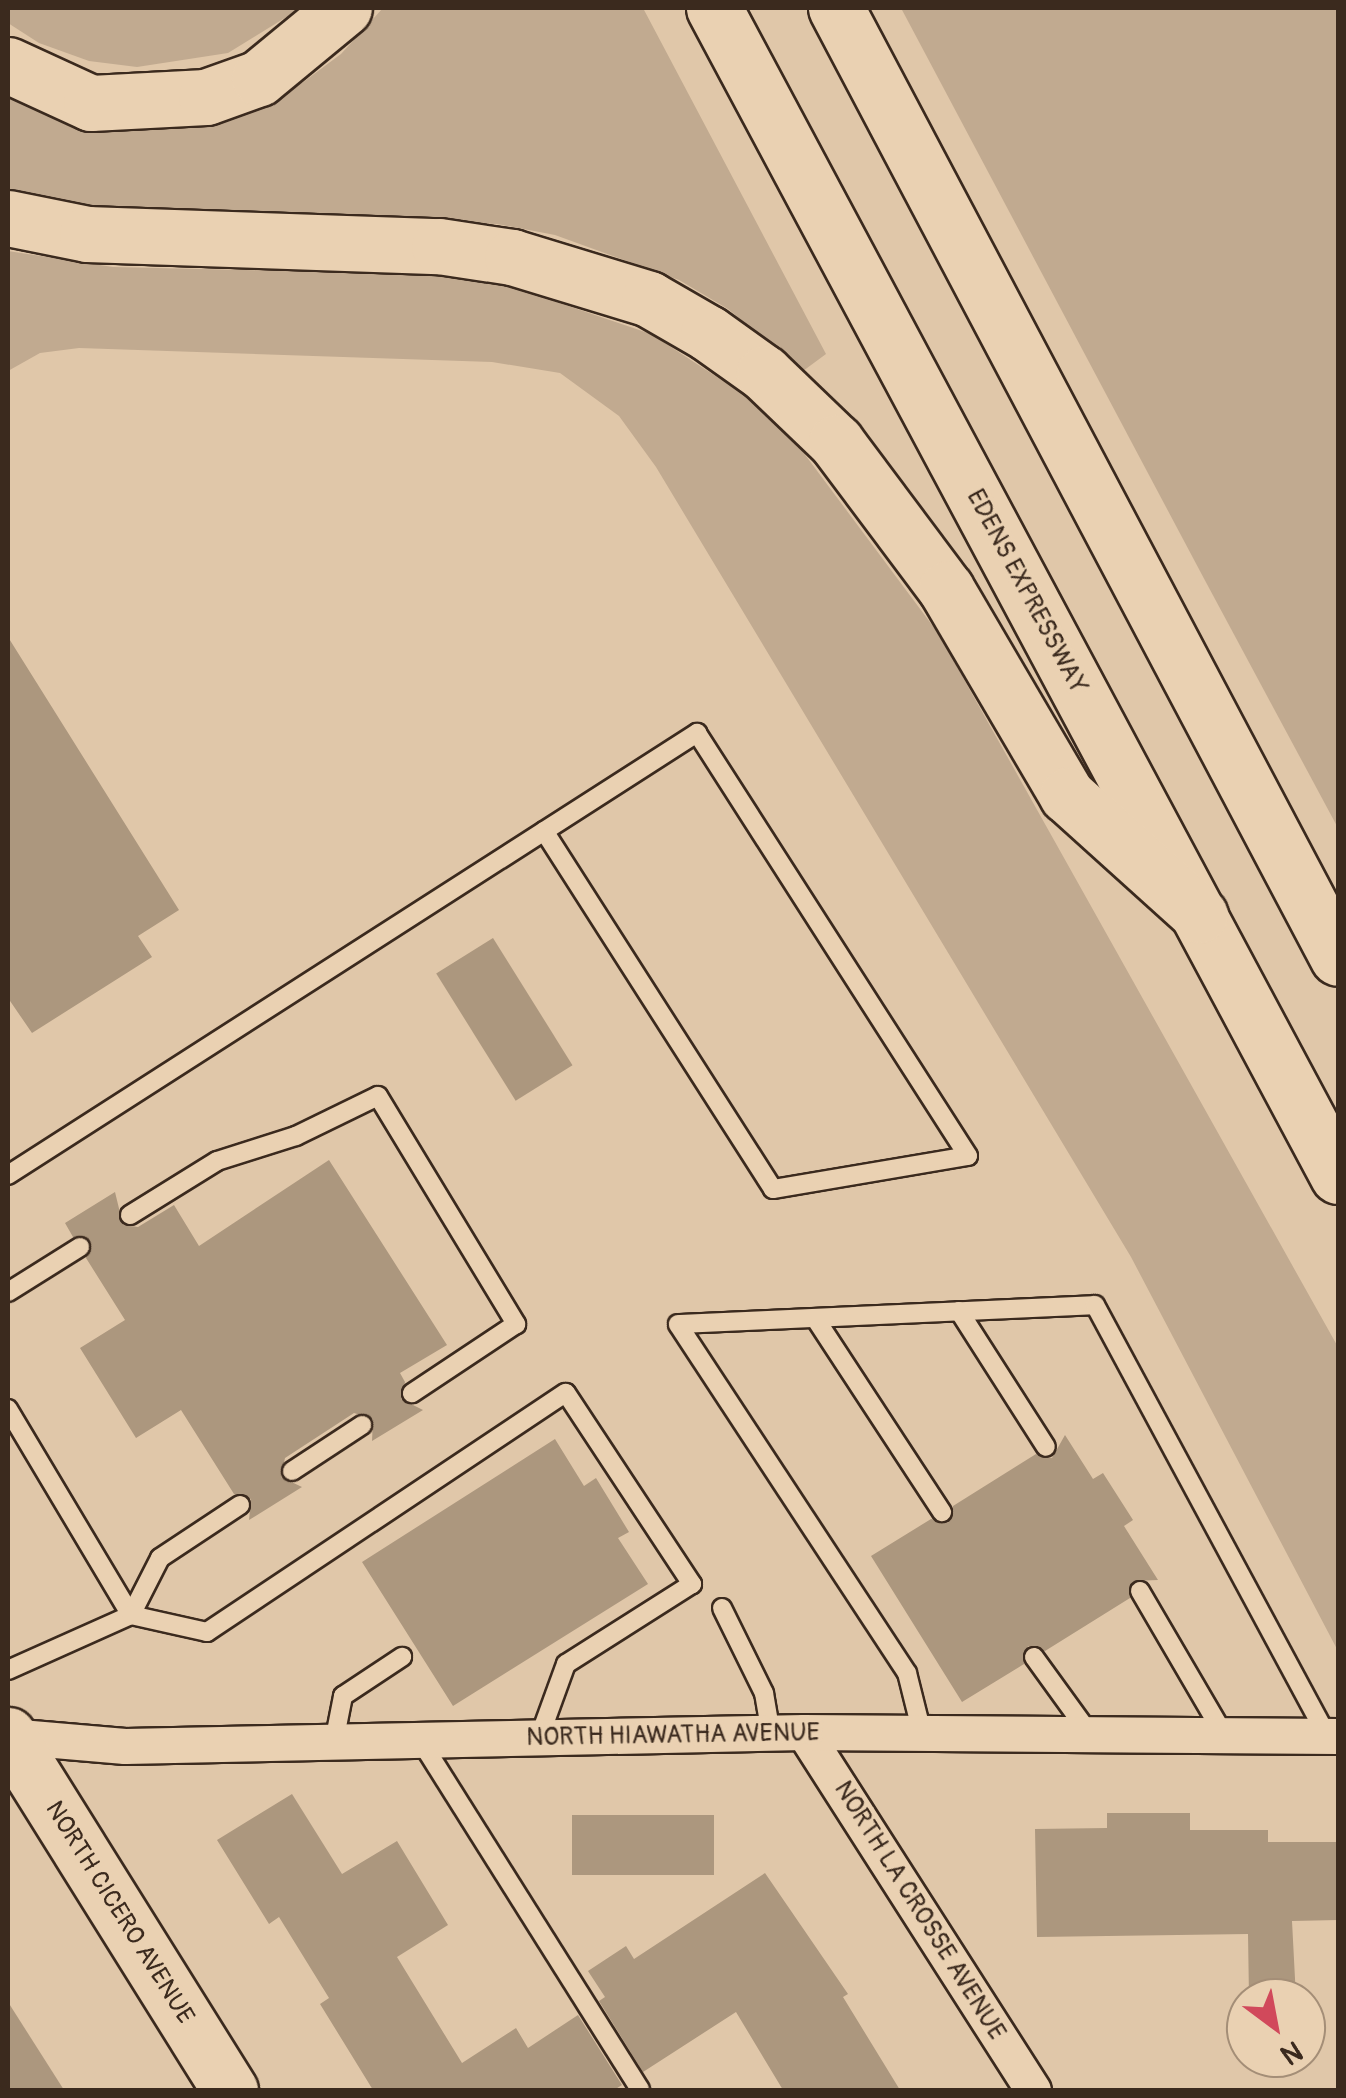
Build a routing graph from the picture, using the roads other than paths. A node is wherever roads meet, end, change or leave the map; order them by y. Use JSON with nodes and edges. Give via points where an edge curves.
{"nodes":[{"id":1,"x":344,"y":8,"type":"edge"},
{"id":2,"x":714,"y":8,"type":"edge"},
{"id":3,"x":836,"y":8,"type":"edge"},
{"id":4,"x":8,"y":65,"type":"edge"},
{"id":5,"x":8,"y":218,"type":"edge"},
{"id":6,"x":544,"y":831,"type":"junction"},
{"id":7,"x":1200,"y":915,"type":"junction"},
{"id":8,"x":1338,"y":958,"type":"edge"},
{"id":9,"x":12,"y":1167,"type":"edge"},
{"id":10,"x":1338,"y":1176,"type":"edge"},
{"id":11,"x":130,"y":1215,"type":"dead end"},
{"id":12,"x":80,"y":1247,"type":"dead end"},
{"id":13,"x":8,"y":1292,"type":"edge"},
{"id":14,"x":959,"y":1311,"type":"junction"},
{"id":15,"x":815,"y":1318,"type":"junction"},
{"id":16,"x":412,"y":1392,"type":"dead end"},
{"id":17,"x":8,"y":1408,"type":"edge"},
{"id":18,"x":362,"y":1426,"type":"dead end"},
{"id":19,"x":1046,"y":1447,"type":"dead end"},
{"id":20,"x":292,"y":1470,"type":"dead end"},
{"id":21,"x":240,"y":1505,"type":"dead end"},
{"id":22,"x":942,"y":1512,"type":"dead end"},
{"id":23,"x":1140,"y":1591,"type":"dead end"},
{"id":24,"x":722,"y":1608,"type":"dead end"},
{"id":25,"x":131,"y":1615,"type":"junction"},
{"id":26,"x":402,"y":1656,"type":"dead end"},
{"id":27,"x":1034,"y":1657,"type":"dead end"},
{"id":28,"x":8,"y":1670,"type":"edge"},
{"id":29,"x":788,"y":1733,"type":"junction"},
{"id":30,"x":922,"y":1733,"type":"junction"},
{"id":31,"x":1223,"y":1733,"type":"junction"},
{"id":32,"x":1089,"y":1734,"type":"junction"},
{"id":33,"x":1332,"y":1735,"type":"edge"},
{"id":34,"x":8,"y":1736,"type":"edge"},
{"id":35,"x":539,"y":1738,"type":"junction"},
{"id":36,"x":420,"y":1740,"type":"junction"},
{"id":37,"x":334,"y":1742,"type":"junction"},
{"id":38,"x":230,"y":2090,"type":"edge"},
{"id":39,"x":640,"y":2090,"type":"edge"},
{"id":40,"x":1032,"y":2090,"type":"edge"}],
"edges":[{"from":1,"to":4,"type":"main road","via":[[259,78],[206,96],[91,103]]},
{"from":2,"to":7,"type":"main road","name":"EDENS EXPRESSWAY"},
{"from":3,"to":8,"type":"main road"},
{"from":5,"to":7,"type":"main road","via":[[87,234],[439,246],[512,256],[648,298],[708,333],[764,374],[836,442],[946,589],[1066,796]]},
{"from":6,"to":6,"type":"lane","via":[[773,1189],[968,1156],[697,733]]},
{"from":6,"to":9,"type":"lane"},
{"from":7,"to":10,"type":"main road","name":"EDENS EXPRESSWAY"},
{"from":11,"to":16,"type":"lane","via":[[217,1161],[296,1136],[378,1096],[516,1324]]},
{"from":12,"to":13,"type":"lane"},
{"from":14,"to":15,"type":"lane"},
{"from":14,"to":19,"type":"lane"},
{"from":14,"to":33,"type":"lane","via":[[1095,1305]]},
{"from":15,"to":22,"type":"lane"},
{"from":15,"to":30,"type":"lane","via":[[678,1324],[907,1673]]},
{"from":17,"to":25,"type":"lane"},
{"from":18,"to":20,"type":"lane"},
{"from":21,"to":25,"type":"lane","via":[[160,1558]]},
{"from":23,"to":31,"type":"lane"},
{"from":24,"to":29,"type":"lane"},
{"from":25,"to":28,"type":"lane"},
{"from":25,"to":35,"type":"lane","via":[[207,1632],[566,1393],[692,1584],[566,1664]]},
{"from":26,"to":37,"type":"lane","via":[[342,1696]]},
{"from":27,"to":32,"type":"lane"},
{"from":29,"to":30,"type":"street","name":"NORTH HIAWATHA AVENUE"},
{"from":29,"to":35,"type":"street","name":"NORTH HIAWATHA AVENUE"},
{"from":29,"to":40,"type":"street","name":"NORTH LA CROSSE AVENUE"},
{"from":30,"to":32,"type":"street","name":"NORTH HIAWATHA AVENUE"},
{"from":31,"to":32,"type":"street","name":"NORTH HIAWATHA AVENUE"},
{"from":31,"to":33,"type":"street","name":"NORTH HIAWATHA AVENUE"},
{"from":34,"to":37,"type":"street","name":"NORTH HIAWATHA AVENUE","via":[[125,1746]]},
{"from":34,"to":38,"type":"main road","name":"NORTH CICERO AVENUE"},
{"from":35,"to":36,"type":"street","name":"NORTH HIAWATHA AVENUE"},
{"from":36,"to":37,"type":"street","name":"NORTH HIAWATHA AVENUE"},
{"from":36,"to":39,"type":"lane"}]}
